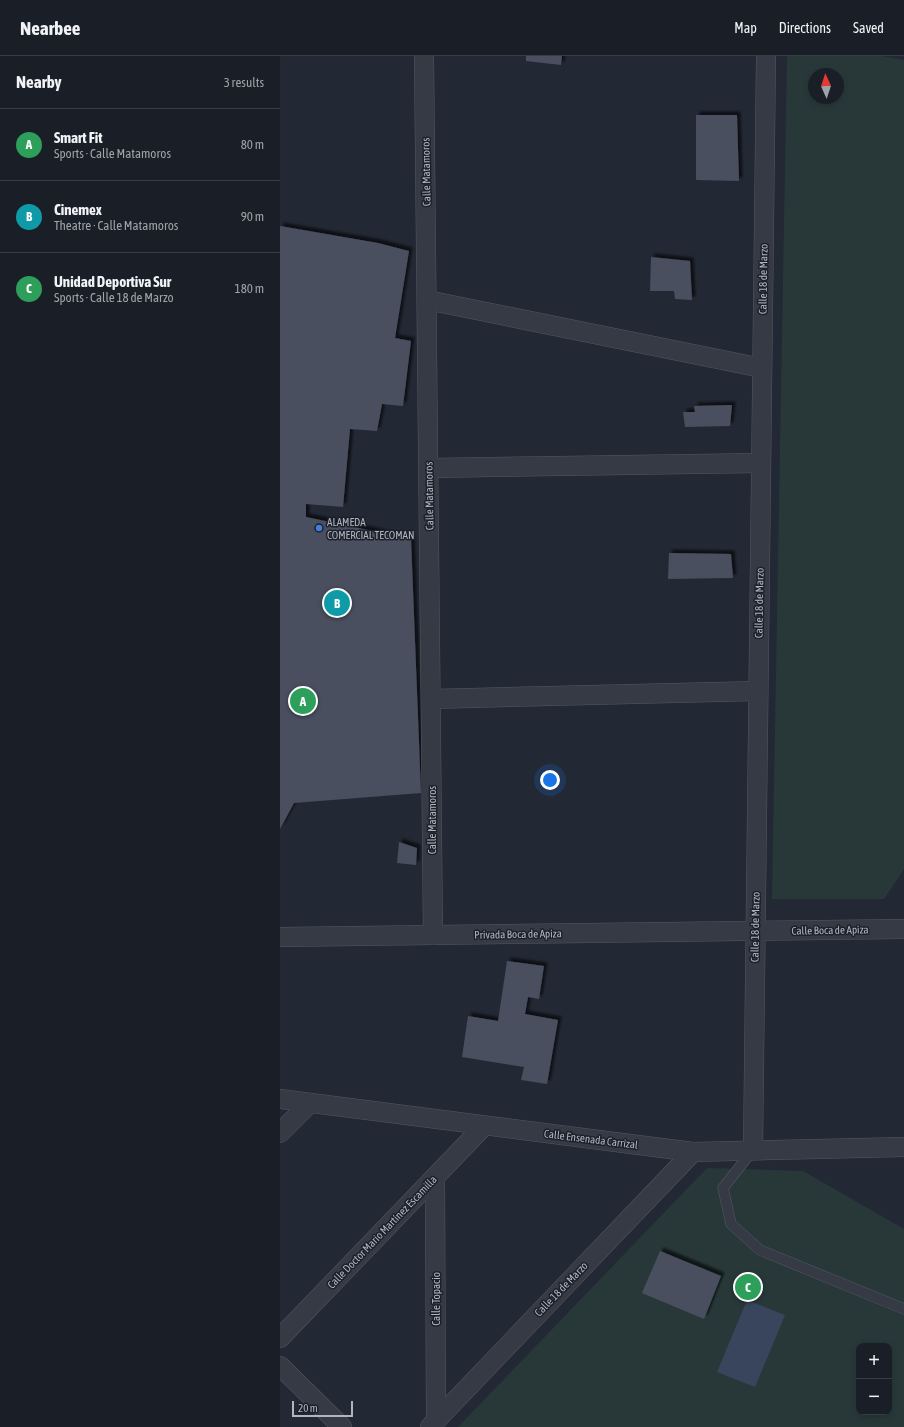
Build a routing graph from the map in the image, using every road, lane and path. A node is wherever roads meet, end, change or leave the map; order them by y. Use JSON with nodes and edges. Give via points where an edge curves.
{"nodes":[{"id":1,"x":424,"y":56,"type":"edge"},
{"id":2,"x":766,"y":56,"type":"edge"},
{"id":3,"x":427,"y":300,"type":"junction"},
{"id":4,"x":762,"y":368,"type":"junction"},
{"id":5,"x":761,"y":463,"type":"junction"},
{"id":6,"x":429,"y":468,"type":"junction"},
{"id":7,"x":758,"y":691,"type":"junction"},
{"id":8,"x":431,"y":699,"type":"junction"},
{"id":9,"x":904,"y":929,"type":"edge"},
{"id":10,"x":755,"y":931,"type":"junction"},
{"id":11,"x":433,"y":935,"type":"junction"},
{"id":12,"x":280,"y":937,"type":"edge"},
{"id":13,"x":280,"y":1099,"type":"edge"},
{"id":14,"x":310,"y":1103,"type":"junction"},
{"id":15,"x":484,"y":1126,"type":"junction"},
{"id":16,"x":280,"y":1132,"type":"edge"},
{"id":17,"x":904,"y":1147,"type":"edge"},
{"id":18,"x":752,"y":1150,"type":"junction"},
{"id":19,"x":693,"y":1152,"type":"junction"},
{"id":20,"x":435,"y":1177,"type":"junction"},
{"id":21,"x":904,"y":1309,"type":"edge"},
{"id":22,"x":280,"y":1338,"type":"edge"},
{"id":23,"x":280,"y":1366,"type":"edge"},
{"id":24,"x":433,"y":1424,"type":"edge"},
{"id":25,"x":342,"y":1427,"type":"edge"}],
"edges":[{"from":1,"to":3,"type":"street","name":"Calle Matamoros"},
{"from":2,"to":4,"type":"street","name":"Calle 18 de Marzo"},
{"from":3,"to":4,"type":"street"},
{"from":3,"to":6,"type":"street","name":"Calle Matamoros"},
{"from":4,"to":5,"type":"street","name":"Calle 18 de Marzo"},
{"from":5,"to":6,"type":"street"},
{"from":5,"to":7,"type":"street","name":"Calle 18 de Marzo"},
{"from":6,"to":8,"type":"street","name":"Calle Matamoros"},
{"from":7,"to":8,"type":"street"},
{"from":7,"to":10,"type":"street","name":"Calle 18 de Marzo"},
{"from":8,"to":11,"type":"street","name":"Calle Matamoros"},
{"from":9,"to":10,"type":"street","name":"Calle Boca de Apiza"},
{"from":10,"to":11,"type":"street","name":"Privada Boca de Apiza"},
{"from":10,"to":18,"type":"street","name":"Calle 18 de Marzo"},
{"from":11,"to":12,"type":"street","name":"Privada Boca de Apiza"},
{"from":13,"to":14,"type":"street","name":"Calle Ensenada Carrizal"},
{"from":14,"to":15,"type":"street","name":"Calle Ensenada Carrizal"},
{"from":14,"to":16,"type":"street"},
{"from":15,"to":19,"type":"street","name":"Calle Ensenada Carrizal"},
{"from":15,"to":20,"type":"street","name":"Calle Doctor Mario Martínez Escamilla"},
{"from":17,"to":18,"type":"street","name":"Calle Ensenada Carrizal"},
{"from":18,"to":19,"type":"street","name":"Calle Ensenada Carrizal"},
{"from":18,"to":21,"type":"lane","via":[[723,1188],[731,1224],[760,1250]]},
{"from":19,"to":24,"type":"street","name":"Calle 18 de Marzo"},
{"from":20,"to":22,"type":"street","name":"Calle Doctor Mario Martínez Escamilla"},
{"from":20,"to":24,"type":"street","name":"Calle Topacio"},
{"from":23,"to":25,"type":"street"}]}
